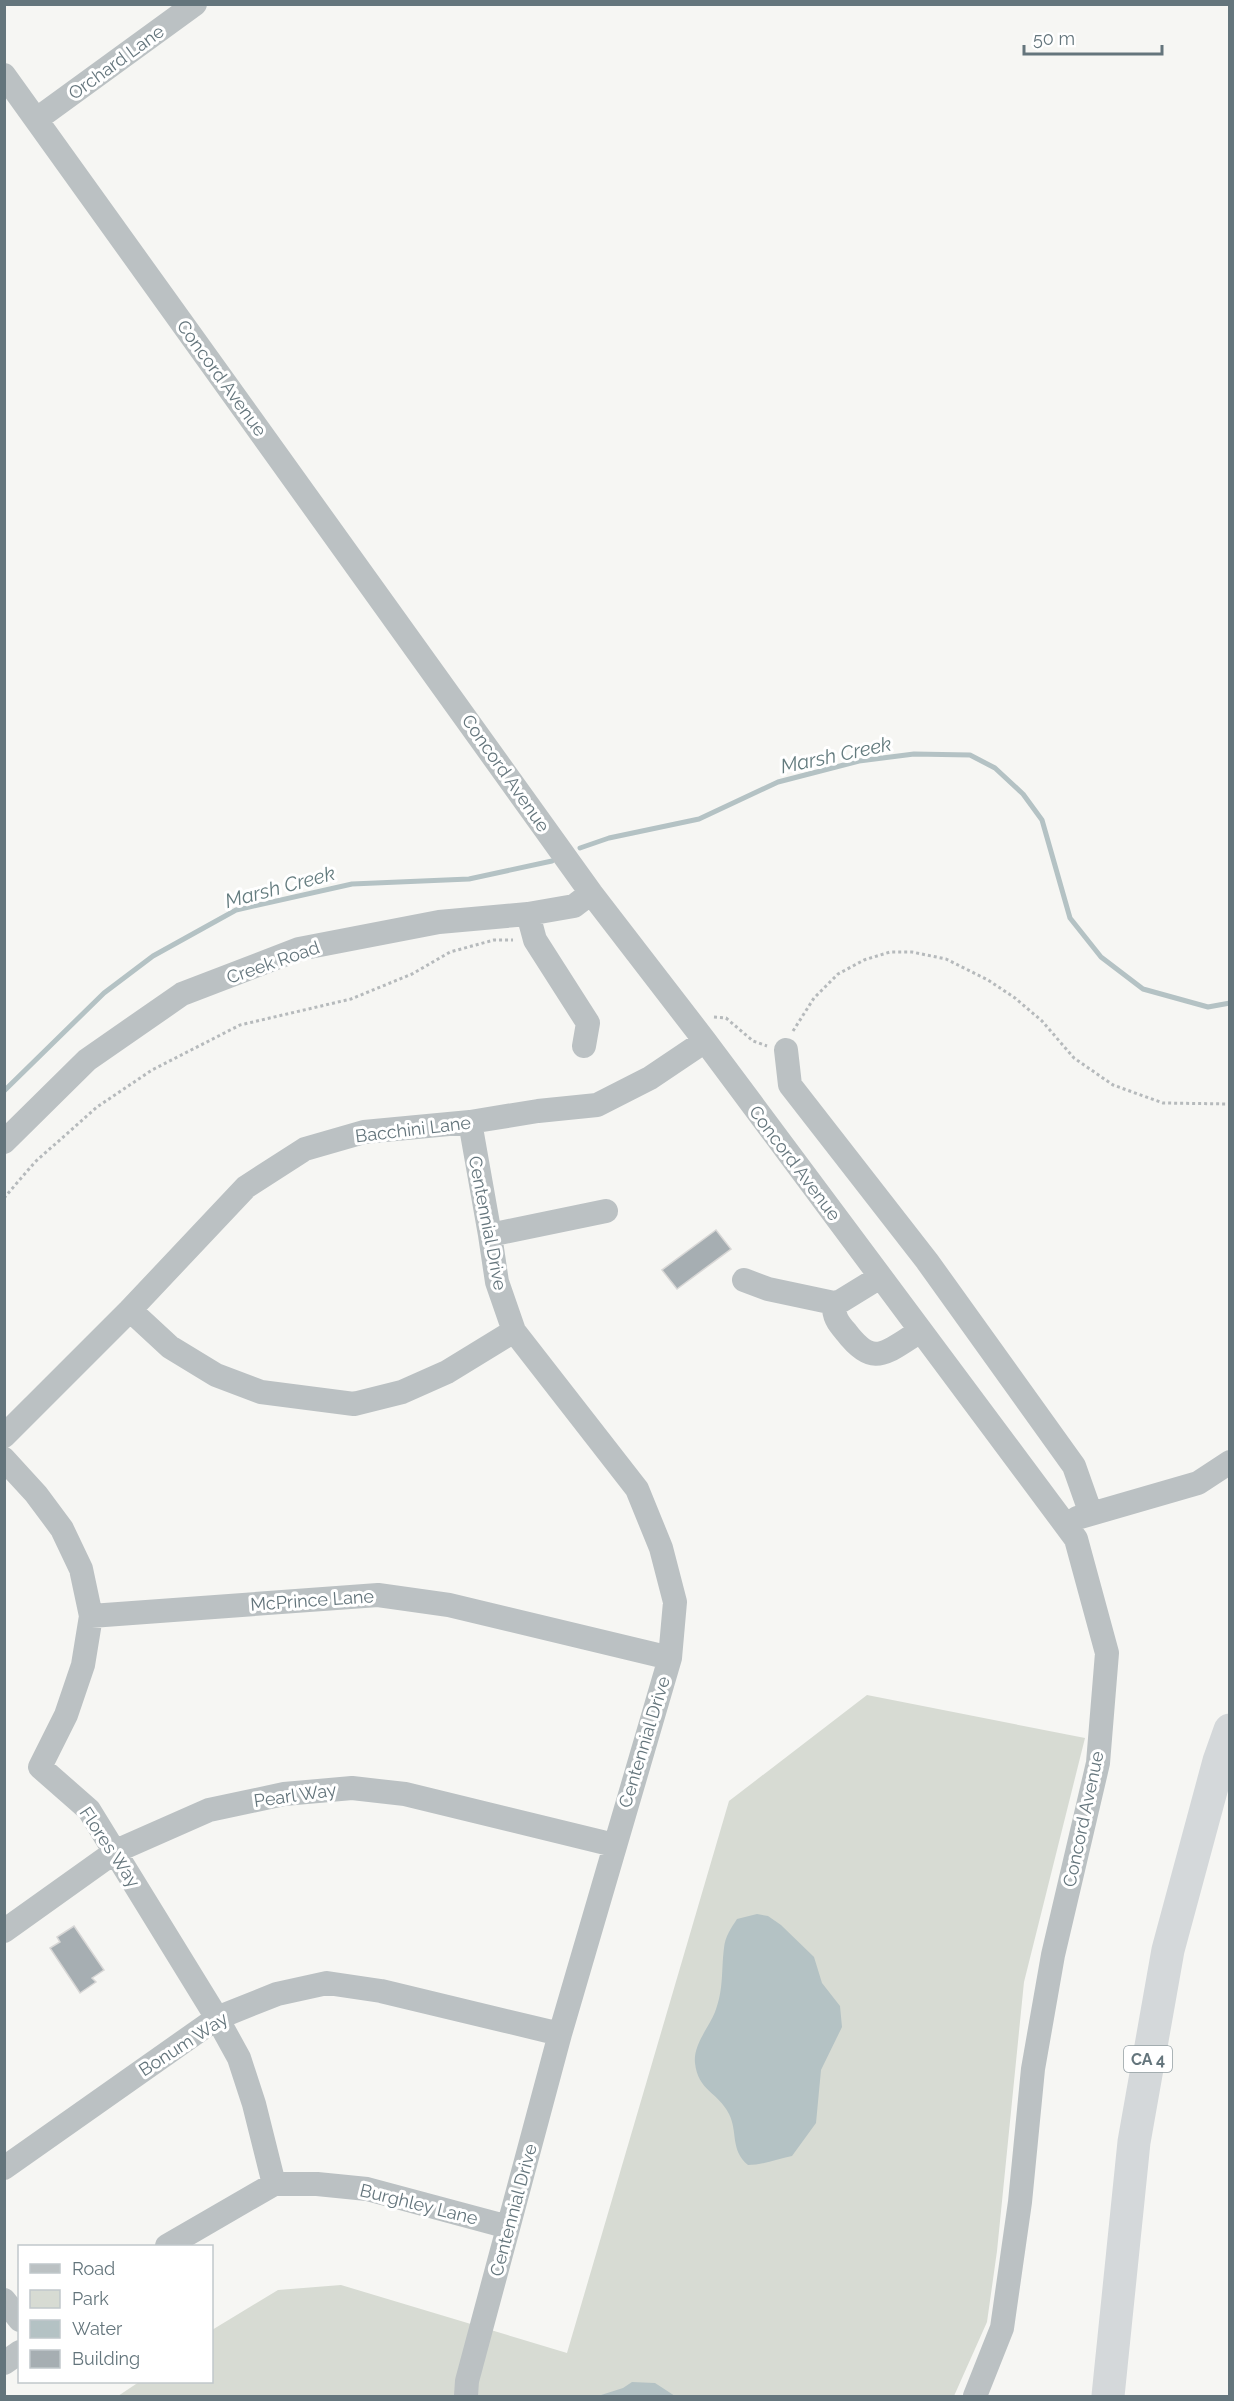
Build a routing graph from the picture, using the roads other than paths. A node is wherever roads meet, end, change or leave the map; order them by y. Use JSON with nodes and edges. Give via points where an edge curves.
{"nodes":[{"id":1,"x":195,"y":4,"type":"edge"},
{"id":2,"x":4,"y":75,"type":"edge"},
{"id":3,"x":37,"y":119,"type":"junction"},
{"id":4,"x":591,"y":893,"type":"junction"},
{"id":5,"x":528,"y":914,"type":"junction"},
{"id":6,"x":705,"y":1041,"type":"junction"},
{"id":7,"x":584,"y":1046,"type":"dead end"},
{"id":8,"x":786,"y":1050,"type":"road end"},
{"id":9,"x":470,"y":1122,"type":"junction"},
{"id":10,"x":4,"y":1142,"type":"edge"},
{"id":11,"x":606,"y":1211,"type":"dead end"},
{"id":12,"x":490,"y":1235,"type":"junction"},
{"id":13,"x":880,"y":1277,"type":"junction"},
{"id":14,"x":744,"y":1280,"type":"dead end"},
{"id":15,"x":834,"y":1303,"type":"junction"},
{"id":16,"x":130,"y":1310,"type":"junction"},
{"id":17,"x":514,"y":1331,"type":"junction"},
{"id":18,"x":921,"y":1331,"type":"junction"},
{"id":19,"x":4,"y":1436,"type":"edge"},
{"id":20,"x":4,"y":1459,"type":"edge"},
{"id":21,"x":1230,"y":1462,"type":"edge"},
{"id":22,"x":1091,"y":1514,"type":"junction"},
{"id":23,"x":1063,"y":1522,"type":"junction"},
{"id":24,"x":91,"y":1616,"type":"junction"},
{"id":25,"x":670,"y":1658,"type":"junction"},
{"id":26,"x":1230,"y":1730,"type":"edge"},
{"id":27,"x":614,"y":1845,"type":"junction"},
{"id":28,"x":116,"y":1851,"type":"junction"},
{"id":29,"x":4,"y":1931,"type":"edge"},
{"id":30,"x":217,"y":2018,"type":"junction"},
{"id":31,"x":560,"y":2034,"type":"junction"},
{"id":32,"x":4,"y":2168,"type":"edge"},
{"id":33,"x":274,"y":2184,"type":"junction"},
{"id":34,"x":508,"y":2226,"type":"junction"},
{"id":35,"x":170,"y":2245,"type":"edge"},
{"id":36,"x":4,"y":2300,"type":"edge"},
{"id":37,"x":18,"y":2318,"type":"edge"},
{"id":38,"x":18,"y":2353,"type":"edge"},
{"id":39,"x":4,"y":2363,"type":"edge"},
{"id":40,"x":466,"y":2397,"type":"edge"},
{"id":41,"x":975,"y":2397,"type":"edge"},
{"id":42,"x":1108,"y":2397,"type":"edge"}],
"edges":[{"from":1,"to":3,"type":"street","name":"Orchard Lane"},
{"from":2,"to":3,"type":"street","name":"Concord Avenue"},
{"from":3,"to":4,"type":"street","name":"Concord Avenue"},
{"from":4,"to":5,"type":"street","name":"Creek Road","via":[[574,906]]},
{"from":4,"to":6,"type":"street","name":"Concord Avenue"},
{"from":5,"to":7,"type":"street","via":[[535,940],[588,1023]]},
{"from":5,"to":10,"type":"street","name":"Creek Road","via":[[439,922],[299,949],[182,994],[87,1060]]},
{"from":6,"to":9,"type":"street","name":"Bacchini Lane","via":[[650,1078],[597,1105]]},
{"from":6,"to":13,"type":"street","name":"Concord Avenue"},
{"from":8,"to":22,"type":"street","via":[[790,1086],[927,1261],[1074,1466]]},
{"from":9,"to":12,"type":"street","name":"Centennial Drive"},
{"from":9,"to":16,"type":"street","name":"Bacchini Lane","via":[[364,1132],[305,1149],[246,1187]]},
{"from":11,"to":12,"type":"street"},
{"from":12,"to":17,"type":"street","name":"Centennial Drive","via":[[496,1282]]},
{"from":13,"to":15,"type":"street"},
{"from":13,"to":18,"type":"street","name":"Concord Avenue"},
{"from":14,"to":15,"type":"street"},
{"from":15,"to":18,"type":"street","via":[[833,1313],[840,1324],[858,1348],[868,1354],[883,1352]]},
{"from":16,"to":17,"type":"street","via":[[170,1347],[216,1376],[261,1392],[354,1404],[402,1392],[447,1372]]},
{"from":16,"to":19,"type":"street","name":"Bacchini Lane"},
{"from":17,"to":25,"type":"street","name":"Centennial Drive","via":[[636,1489],[661,1548],[675,1602]]},
{"from":18,"to":23,"type":"street","name":"Concord Avenue"},
{"from":20,"to":24,"type":"street","name":"Flores Way","via":[[62,1529],[81,1569]]},
{"from":21,"to":22,"type":"street","via":[[1198,1483]]},
{"from":22,"to":23,"type":"street"},
{"from":23,"to":41,"type":"street","name":"Concord Avenue","via":[[1076,1539],[1107,1653],[1098,1763],[1053,1954],[1034,2069],[1002,2328]]},
{"from":24,"to":25,"type":"street","name":"McPrince Lane","via":[[378,1594],[449,1605]]},
{"from":24,"to":28,"type":"street","name":"Flores Way","via":[[83,1665],[66,1716],[40,1767],[89,1810]]},
{"from":25,"to":27,"type":"street","name":"Centennial Drive"},
{"from":26,"to":42,"type":"highway","number":"CA 4","via":[[1168,1950],[1134,2142]]},
{"from":27,"to":28,"type":"street","name":"Pearl Way","via":[[405,1794],[352,1788],[285,1794],[209,1810]]},
{"from":27,"to":31,"type":"street","name":"Centennial Drive"},
{"from":28,"to":29,"type":"street","name":"Pearl Way"},
{"from":28,"to":30,"type":"street","name":"Flores Way"},
{"from":30,"to":31,"type":"street","name":"Bonum Way","via":[[277,1994],[327,1983],[381,1990]]},
{"from":30,"to":32,"type":"street","name":"Bonum Way"},
{"from":30,"to":33,"type":"street","name":"Flores Way","via":[[239,2058]]},
{"from":31,"to":34,"type":"street","name":"Centennial Drive"},
{"from":33,"to":34,"type":"street","name":"Burghley Lane","via":[[367,2189]]},
{"from":33,"to":35,"type":"street"},
{"from":34,"to":40,"type":"street","name":"Centennial Drive"},
{"from":36,"to":37,"type":"street"},
{"from":38,"to":39,"type":"street"}]}
